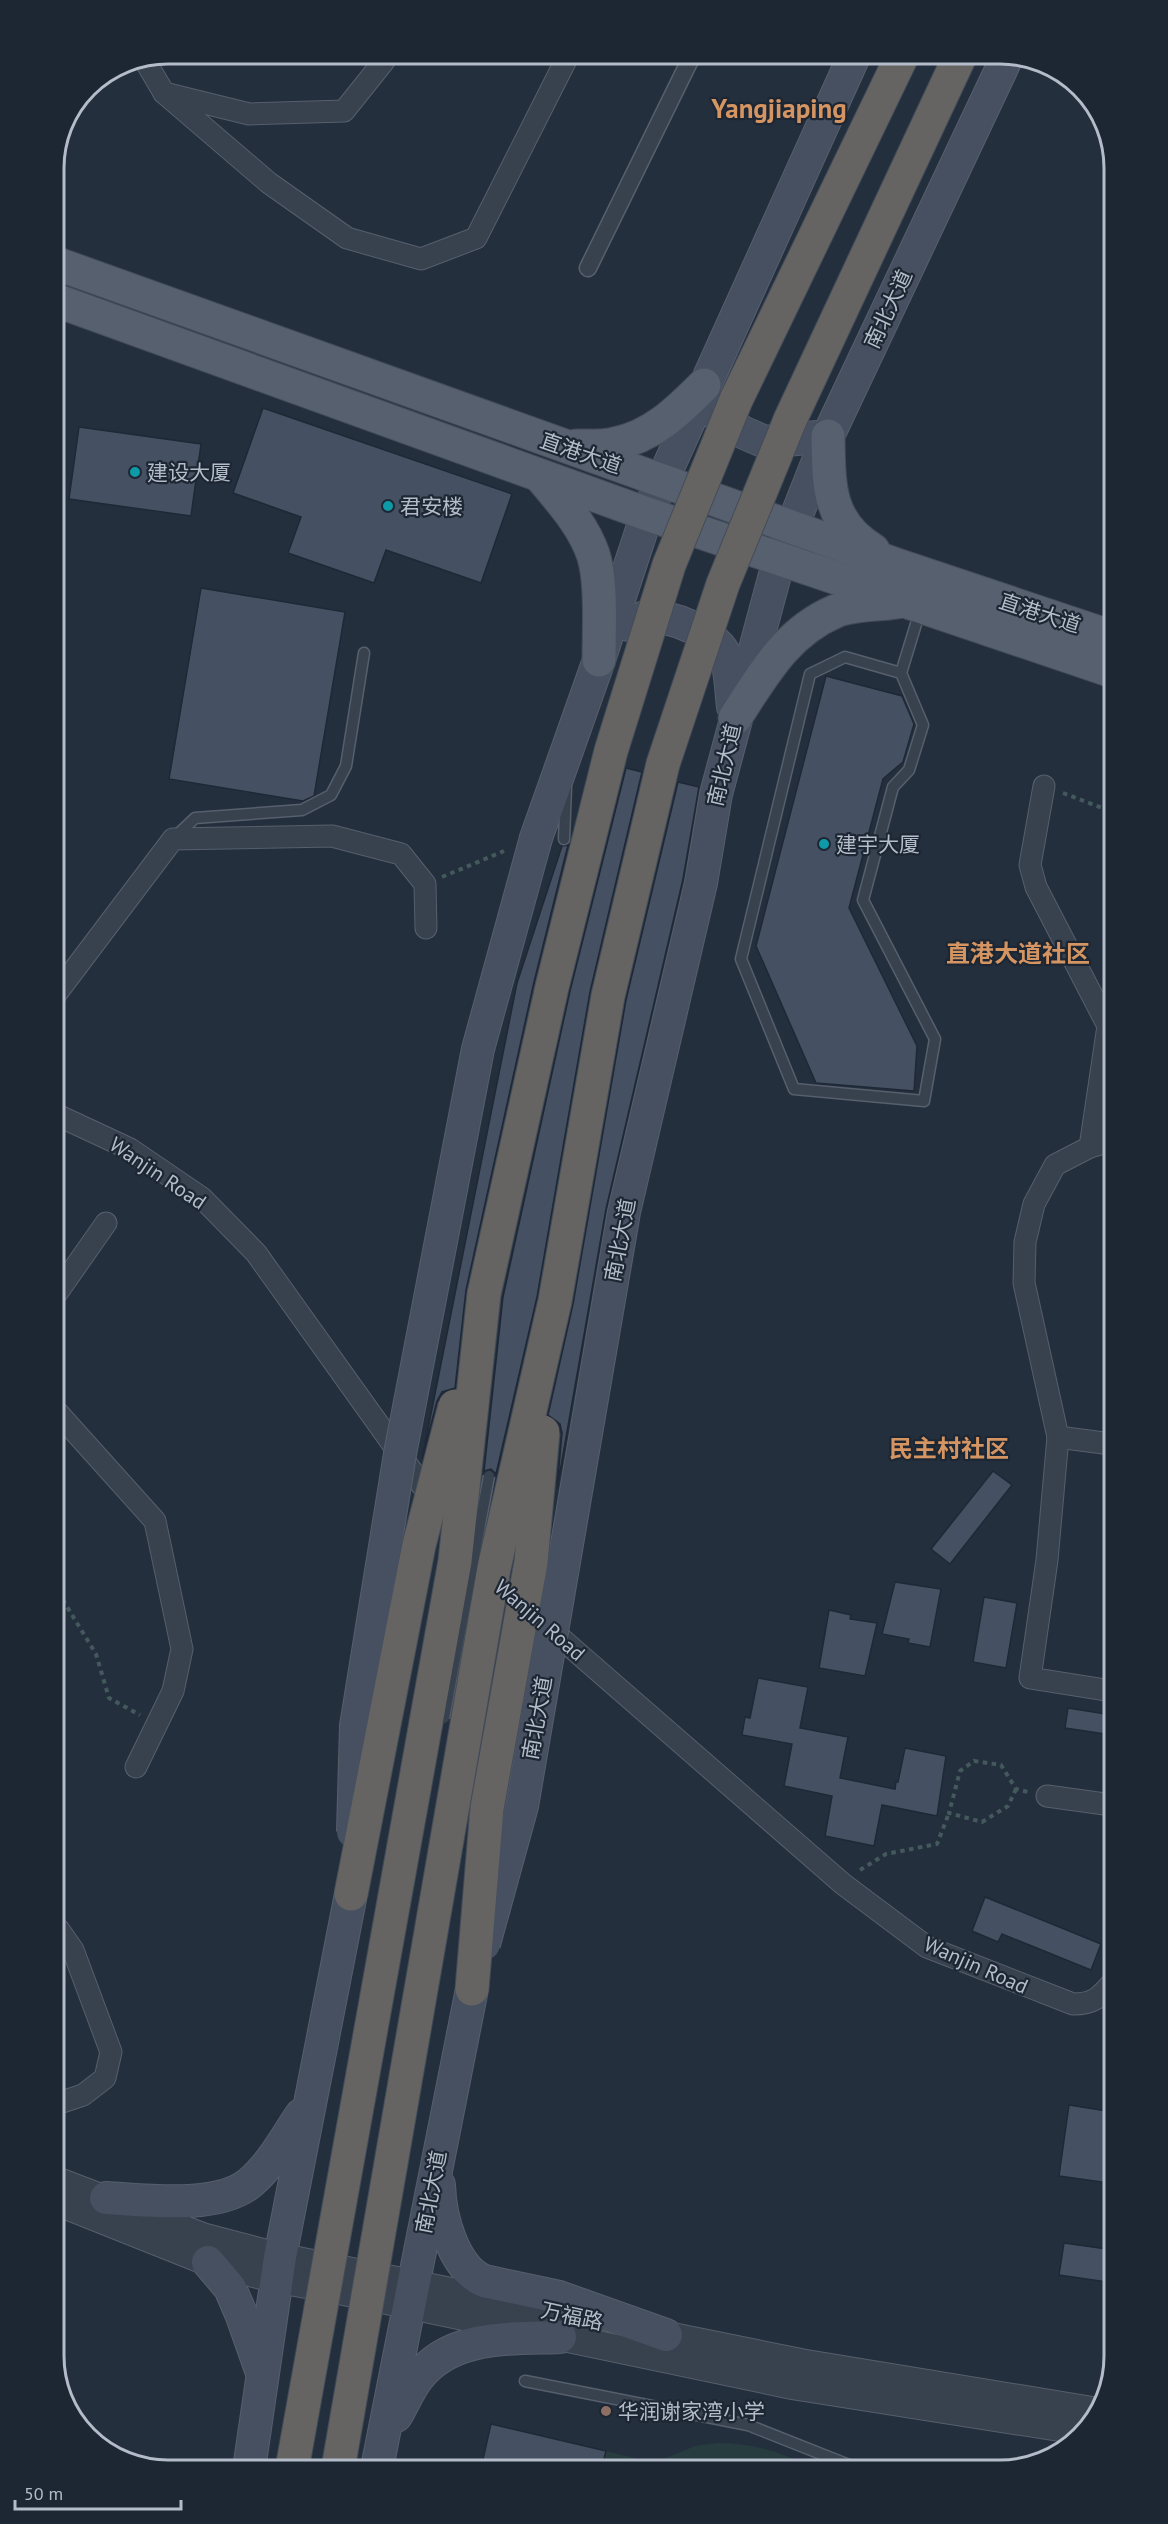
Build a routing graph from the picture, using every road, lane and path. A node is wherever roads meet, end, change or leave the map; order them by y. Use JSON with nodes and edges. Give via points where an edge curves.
{"nodes":[{"id":1,"x":381,"y":64,"type":"edge"},
{"id":2,"x":564,"y":64,"type":"edge"},
{"id":3,"x":688,"y":65,"type":"edge"},
{"id":4,"x":850,"y":65,"type":"edge"},
{"id":5,"x":898,"y":65,"type":"edge"},
{"id":6,"x":956,"y":65,"type":"edge"},
{"id":7,"x":1003,"y":65,"type":"edge"},
{"id":8,"x":148,"y":67,"type":"edge"},
{"id":9,"x":164,"y":93,"type":"junction"},
{"id":10,"x":65,"y":267,"type":"edge"},
{"id":11,"x":588,"y":268,"type":"dead end"},
{"id":12,"x":65,"y":304,"type":"edge"},
{"id":13,"x":704,"y":385,"type":"junction"},
{"id":14,"x":828,"y":436,"type":"junction"},
{"id":15,"x":562,"y":447,"type":"junction"},
{"id":16,"x":542,"y":478,"type":"junction"},
{"id":17,"x":662,"y":481,"type":"junction"},
{"id":18,"x":647,"y":514,"type":"junction"},
{"id":19,"x":792,"y":527,"type":"junction"},
{"id":20,"x":779,"y":560,"type":"junction"},
{"id":21,"x":897,"y":565,"type":"junction"},
{"id":22,"x":911,"y":605,"type":"junction"},
{"id":23,"x":1104,"y":634,"type":"edge"},
{"id":24,"x":364,"y":653,"type":"dead end"},
{"id":25,"x":600,"y":660,"type":"junction"},
{"id":26,"x":1104,"y":668,"type":"edge"},
{"id":27,"x":901,"y":673,"type":"junction"},
{"id":28,"x":735,"y":718,"type":"junction"},
{"id":29,"x":1044,"y":786,"type":"joint"},
{"id":30,"x":1104,"y":809,"type":"edge"},
{"id":31,"x":173,"y":839,"type":"junction"},
{"id":32,"x":550,"y":839,"type":"junction"},
{"id":33,"x":425,"y":884,"type":"junction"},
{"id":34,"x":426,"y":928,"type":"dead end"},
{"id":35,"x":65,"y":983,"type":"edge"},
{"id":36,"x":1104,"y":1018,"type":"edge"},
{"id":37,"x":1104,"y":1053,"type":"edge"},
{"id":38,"x":65,"y":1118,"type":"edge"},
{"id":39,"x":1104,"y":1143,"type":"edge"},
{"id":40,"x":1090,"y":1147,"type":"junction"},
{"id":41,"x":106,"y":1223,"type":"dead end"},
{"id":42,"x":64,"y":1282,"type":"edge"},
{"id":43,"x":484,"y":1294,"type":"junction"},
{"id":44,"x":555,"y":1301,"type":"junction"},
{"id":45,"x":64,"y":1420,"type":"edge"},
{"id":46,"x":1058,"y":1437,"type":"junction"},
{"id":47,"x":1104,"y":1443,"type":"edge"},
{"id":48,"x":482,"y":1569,"type":"junction"},
{"id":49,"x":64,"y":1602,"type":"edge"},
{"id":50,"x":1104,"y":1690,"type":"edge"},
{"id":51,"x":156,"y":1725,"type":"junction"},
{"id":52,"x":440,"y":1734,"type":"dead end"},
{"id":53,"x":136,"y":1767,"type":"dead end"},
{"id":54,"x":1047,"y":1796,"type":"dead end"},
{"id":55,"x":1104,"y":1804,"type":"edge"},
{"id":56,"x":949,"y":1813,"type":"junction"},
{"id":57,"x":843,"y":1884,"type":"junction"},
{"id":58,"x":351,"y":1894,"type":"junction"},
{"id":59,"x":64,"y":1937,"type":"edge"},
{"id":60,"x":472,"y":1989,"type":"junction"},
{"id":61,"x":1104,"y":1992,"type":"edge"},
{"id":62,"x":64,"y":2101,"type":"edge"},
{"id":63,"x":309,"y":2104,"type":"junction"},
{"id":64,"x":438,"y":2159,"type":"junction"},
{"id":65,"x":64,"y":2183,"type":"edge"},
{"id":66,"x":106,"y":2198,"type":"junction"},
{"id":67,"x":64,"y":2206,"type":"edge"},
{"id":68,"x":207,"y":2262,"type":"junction"},
{"id":69,"x":278,"y":2268,"type":"junction"},
{"id":70,"x":411,"y":2294,"type":"junction"},
{"id":71,"x":666,"y":2335,"type":"junction"},
{"id":72,"x":560,"y":2337,"type":"junction"},
{"id":73,"x":263,"y":2378,"type":"junction"},
{"id":74,"x":525,"y":2380,"type":"dead end"},
{"id":75,"x":1089,"y":2410,"type":"edge"},
{"id":76,"x":1072,"y":2430,"type":"edge"},
{"id":77,"x":380,"y":2454,"type":"edge"},
{"id":78,"x":251,"y":2459,"type":"edge"},
{"id":79,"x":294,"y":2459,"type":"edge"},
{"id":80,"x":340,"y":2459,"type":"edge"},
{"id":81,"x":836,"y":2460,"type":"edge"}],
"edges":[{"from":1,"to":9,"type":"street","via":[[344,111],[249,114]]},
{"from":2,"to":9,"type":"street","via":[[476,238],[421,259],[347,238],[269,183]]},
{"from":3,"to":11,"type":"street"},
{"from":4,"to":13,"type":"main road"},
{"from":5,"to":43,"type":"highway","bridge":true,"via":[[736,400],[669,565],[611,751],[552,987]]},
{"from":6,"to":44,"type":"highway","name":"南北大道","bridge":true,"via":[[790,420],[723,584],[663,764],[608,996]]},
{"from":7,"to":14,"type":"main road","name":"南北大道"},
{"from":8,"to":9,"type":"street"},
{"from":10,"to":15,"type":"main road","name":"直港大道"},
{"from":12,"to":16,"type":"main road","name":"直港大道"},
{"from":13,"to":14,"type":"main road","via":[[712,411],[765,442]]},
{"from":13,"to":15,"type":"main road","via":[[670,419],[644,435],[614,445]]},
{"from":13,"to":17,"type":"main road"},
{"from":14,"to":19,"type":"main road","name":"南北大道"},
{"from":14,"to":21,"type":"main road","via":[[829,486],[837,516],[856,540]]},
{"from":15,"to":17,"type":"main road","name":"直港大道"},
{"from":16,"to":18,"type":"main road","name":"直港大道"},
{"from":16,"to":25,"type":"main road","via":[[573,516],[593,555],[599,597]]},
{"from":17,"to":18,"type":"main road"},
{"from":17,"to":19,"type":"main road","name":"直港大道"},
{"from":18,"to":20,"type":"main road","name":"直港大道"},
{"from":18,"to":25,"type":"main road"},
{"from":19,"to":20,"type":"main road","name":"南北大道"},
{"from":19,"to":21,"type":"main road","name":"直港大道"},
{"from":20,"to":22,"type":"main road","name":"直港大道"},
{"from":20,"to":28,"type":"main road","name":"南北大道"},
{"from":21,"to":23,"type":"main road","name":"直港大道"},
{"from":22,"to":26,"type":"main road","name":"直港大道"},
{"from":22,"to":27,"type":"lane"},
{"from":22,"to":28,"type":"main road","via":[[838,610],[800,631],[771,662]]},
{"from":24,"to":31,"type":"lane","via":[[346,765],[331,795],[302,810],[195,818]]},
{"from":25,"to":28,"type":"main road","via":[[626,626],[646,617],[672,619],[716,643],[725,656]]},
{"from":25,"to":32,"type":"main road","via":[[568,745]]},
{"from":27,"to":27,"type":"lane","via":[[923,725],[909,770],[893,787],[863,900],[935,1039],[924,1101],[794,1089],[741,959],[810,674],[844,657]]},
{"from":28,"to":60,"type":"main road","name":"南北大道","bridge":true,"via":[[697,872],[624,1212],[522,1806]]},
{"from":29,"to":30,"type":"path"},
{"from":29,"to":36,"type":"street","via":[[1030,865],[1036,887]]},
{"from":31,"to":33,"type":"street","via":[[332,836],[401,854]]},
{"from":31,"to":35,"type":"street"},
{"from":32,"to":33,"type":"path"},
{"from":32,"to":58,"type":"main road","bridge":true,"via":[[478,1049],[400,1454],[356,1726]]},
{"from":33,"to":34,"type":"street"},
{"from":37,"to":40,"type":"street"},
{"from":38,"to":48,"type":"street","name":"Wanjin Road","via":[[130,1149],[202,1198],[256,1253]]},
{"from":39,"to":40,"type":"street"},
{"from":40,"to":46,"type":"street","via":[[1055,1165],[1034,1204],[1024,1242],[1024,1283]]},
{"from":41,"to":42,"type":"street"},
{"from":43,"to":58,"type":"highway","bridge":true,"via":[[419,1545]]},
{"from":43,"to":79,"type":"highway","bridge":true,"via":[[454,1561]]},
{"from":44,"to":60,"type":"highway","bridge":true,"via":[[531,1562],[487,1808]]},
{"from":44,"to":80,"type":"highway","name":"南北大道","bridge":true,"via":[[494,1568]]},
{"from":45,"to":51,"type":"street","via":[[155,1521],[182,1649],[173,1691]]},
{"from":46,"to":47,"type":"street"},
{"from":46,"to":50,"type":"street","via":[[1047,1560],[1030,1678]]},
{"from":48,"to":52,"type":"lane","bridge":true,"via":[[494,1477]]},
{"from":48,"to":57,"type":"street","name":"Wanjin Road"},
{"from":49,"to":51,"type":"path","via":[[96,1654],[109,1698]]},
{"from":51,"to":53,"type":"street"},
{"from":54,"to":55,"type":"street"},
{"from":56,"to":56,"type":"path","via":[[982,1822],[1008,1806],[1016,1789],[1001,1765],[974,1761],[960,1771]]},
{"from":56,"to":57,"type":"path","via":[[937,1844],[886,1854],[866,1864]]},
{"from":57,"to":61,"type":"street","name":"Wanjin Road","via":[[927,1947],[1059,2001],[1088,2004]]},
{"from":58,"to":63,"type":"main road"},
{"from":59,"to":62,"type":"street","via":[[73,1950],[111,2052],[105,2078],[83,2095]]},
{"from":60,"to":64,"type":"main road","name":"南北大道"},
{"from":63,"to":66,"type":"main road","via":[[249,2184],[225,2195],[184,2202]]},
{"from":63,"to":69,"type":"main road"},
{"from":64,"to":70,"type":"main road","name":"南北大道"},
{"from":64,"to":71,"type":"main road","via":[[442,2215],[463,2266],[472,2276],[559,2297]]},
{"from":65,"to":66,"type":"street","name":"万福路"},
{"from":66,"to":69,"type":"street","name":"万福路"},
{"from":67,"to":68,"type":"street","name":"万福路"},
{"from":68,"to":69,"type":"street","name":"万福路"},
{"from":68,"to":73,"type":"main road","via":[[230,2288]]},
{"from":69,"to":70,"type":"street","name":"万福路","via":[[340,2273]]},
{"from":69,"to":73,"type":"main road"},
{"from":70,"to":71,"type":"street","name":"万福路"},
{"from":70,"to":72,"type":"street","name":"万福路"},
{"from":70,"to":77,"type":"main road","name":"南北大道"},
{"from":71,"to":75,"type":"street","name":"万福路","via":[[803,2363]]},
{"from":72,"to":76,"type":"street","name":"万福路","via":[[795,2386]]},
{"from":72,"to":77,"type":"main road","via":[[486,2340],[450,2352],[418,2378]]},
{"from":73,"to":78,"type":"main road"},
{"from":74,"to":81,"type":"lane","via":[[748,2425]]}]}
